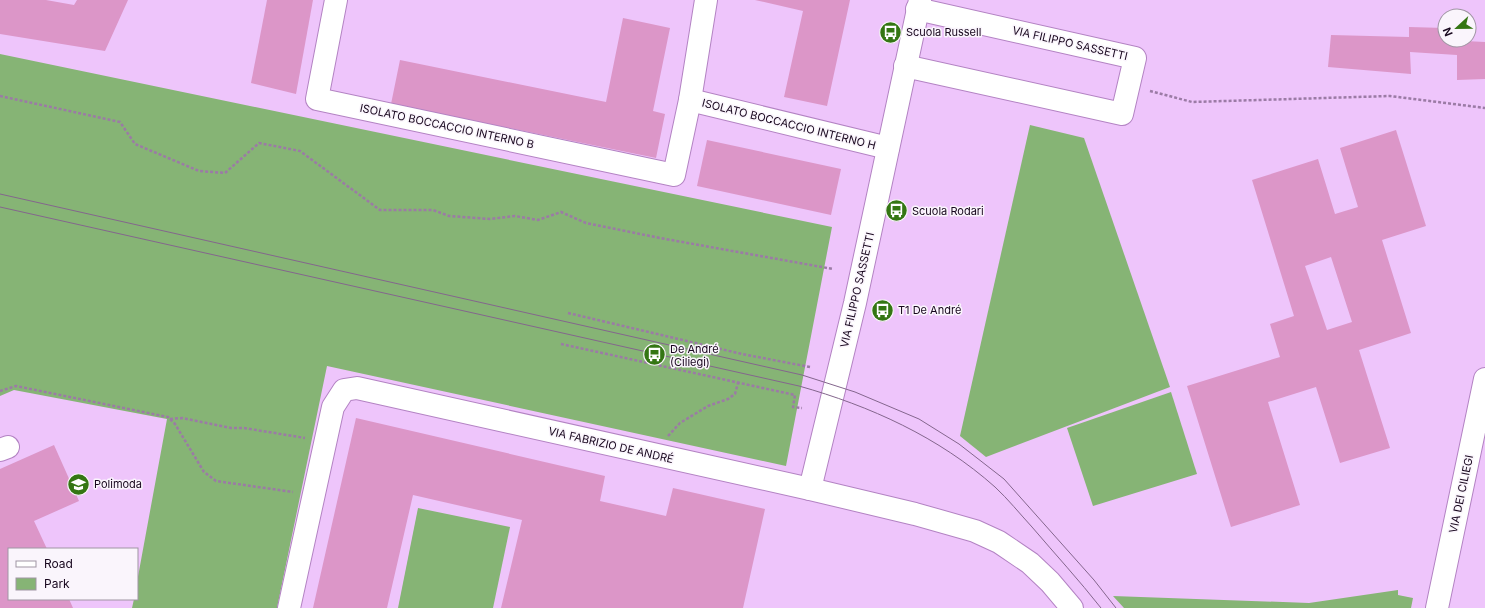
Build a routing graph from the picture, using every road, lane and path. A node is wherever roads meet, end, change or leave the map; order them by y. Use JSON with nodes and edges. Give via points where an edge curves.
{"nodes":[{"id":1,"x":336,"y":0,"type":"edge"},
{"id":2,"x":706,"y":0,"type":"edge"},
{"id":3,"x":919,"y":4,"type":"edge"},
{"id":4,"x":905,"y":66,"type":"junction"},
{"id":5,"x":1129,"y":86,"type":"junction"},
{"id":6,"x":0,"y":96,"type":"edge"},
{"id":7,"x":690,"y":100,"type":"junction"},
{"id":8,"x":1485,"y":108,"type":"edge"},
{"id":9,"x":888,"y":148,"type":"junction"},
{"id":10,"x":833,"y":269,"type":"dead end"},
{"id":11,"x":568,"y":313,"type":"dead end"},
{"id":12,"x":561,"y":344,"type":"dead end"},
{"id":13,"x":810,"y":367,"type":"dead end"},
{"id":14,"x":1485,"y":379,"type":"edge"},
{"id":15,"x":738,"y":383,"type":"junction"},
{"id":16,"x":0,"y":391,"type":"edge"},
{"id":17,"x":802,"y":408,"type":"dead end"},
{"id":18,"x":170,"y":419,"type":"junction"},
{"id":19,"x":325,"y":440,"type":"junction"},
{"id":20,"x":664,"y":440,"type":"dead end"},
{"id":21,"x":810,"y":489,"type":"junction"},
{"id":22,"x":313,"y":495,"type":"junction"},
{"id":23,"x":289,"y":608,"type":"edge"},
{"id":24,"x":1072,"y":608,"type":"edge"},
{"id":25,"x":1437,"y":608,"type":"edge"}],
"edges":[{"from":1,"to":7,"type":"street","name":"ISOLATO BOCCACCIO INTERNO B","via":[[317,99],[674,175]]},
{"from":2,"to":7,"type":"street"},
{"from":3,"to":4,"type":"street","name":"VIA FILIPPO SASSETTI"},
{"from":3,"to":5,"type":"street","name":"VIA FILIPPO SASSETTI","via":[[1135,58]]},
{"from":4,"to":5,"type":"street","name":"VIA FILIPPO SASSETTI","via":[[1122,114]]},
{"from":4,"to":9,"type":"street","name":"VIA FILIPPO SASSETTI"},
{"from":5,"to":8,"type":"path","via":[[1192,102],[1390,96]]},
{"from":6,"to":10,"type":"path","via":[[120,122],[135,144],[199,171],[226,173],[259,143],[300,151],[380,210],[433,210],[449,216],[490,219],[515,216],[538,220],[561,212],[586,223],[638,234]]},
{"from":7,"to":9,"type":"street","name":"ISOLATO BOCCACCIO INTERNO H"},
{"from":9,"to":21,"type":"street","name":"VIA FILIPPO SASSETTI"},
{"from":11,"to":13,"type":"path","via":[[742,354]]},
{"from":12,"to":15,"type":"path"},
{"from":14,"to":25,"type":"street","name":"VIA DEI CILIEGI"},
{"from":15,"to":17,"type":"path","via":[[795,395],[793,407]]},
{"from":15,"to":20,"type":"path","via":[[735,394],[728,400],[708,406],[680,423]]},
{"from":16,"to":18,"type":"path","via":[[16,386]]},
{"from":18,"to":19,"type":"path","via":[[182,418],[293,438]]},
{"from":18,"to":22,"type":"path","via":[[204,472],[216,481]]},
{"from":19,"to":21,"type":"street","name":"VIA FABRIZIO DE ANDRÉ","via":[[333,408],[340,394],[344,390],[357,388]]},
{"from":19,"to":22,"type":"street","name":"VIA FABRIZIO DE ANDRÉ"},
{"from":21,"to":24,"type":"street","name":"VIA FABRIZIO DE ANDRÉ","via":[[915,514],[987,536],[1012,549],[1030,563]]},
{"from":22,"to":23,"type":"street","name":"VIA FABRIZIO DE ANDRÉ"}]}
